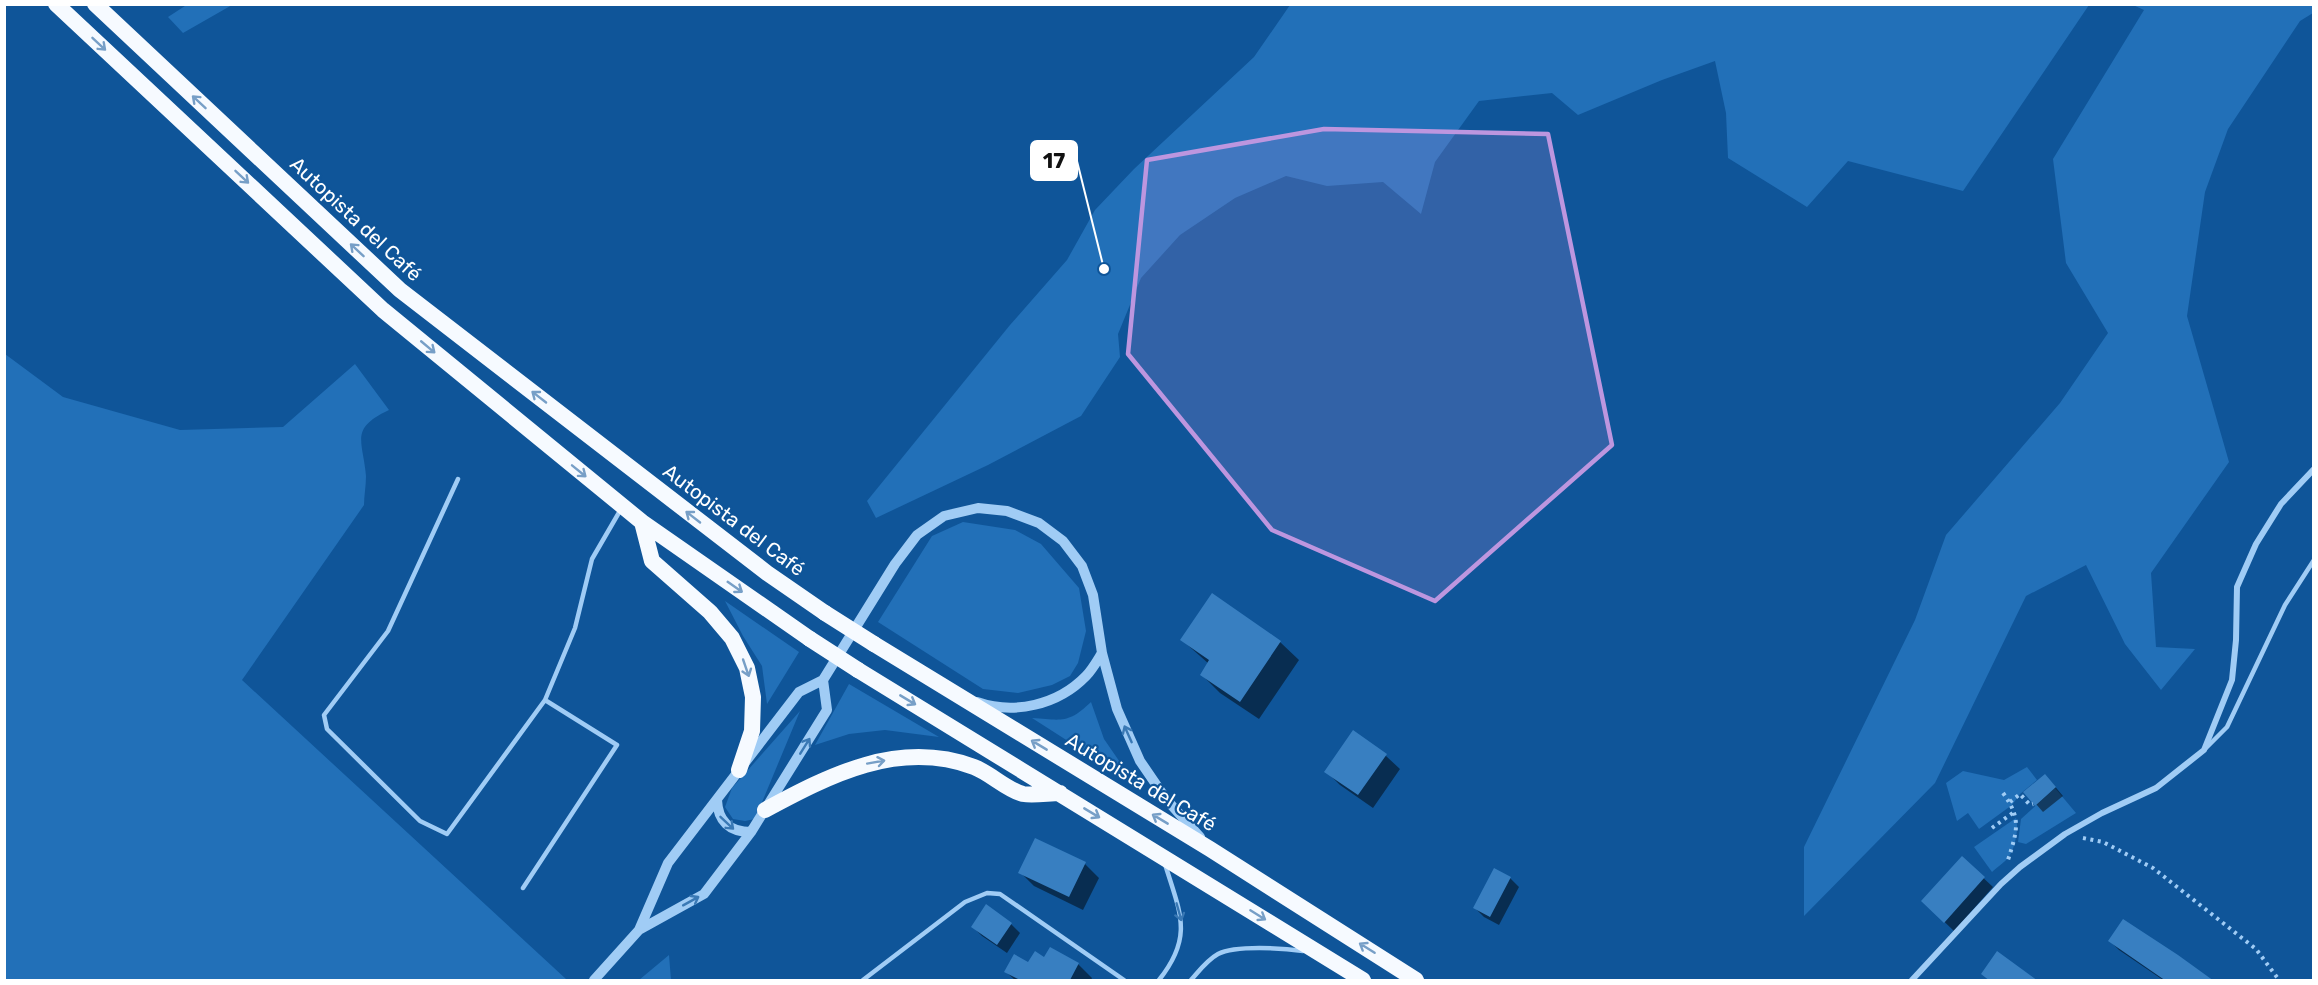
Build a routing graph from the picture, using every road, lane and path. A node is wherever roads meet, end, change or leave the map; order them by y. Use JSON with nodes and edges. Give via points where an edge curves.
{"nodes":[{"id":1,"x":56,"y":4,"type":"edge"},
{"id":2,"x":95,"y":4,"type":"edge"},
{"id":3,"x":2313,"y":469,"type":"edge"},
{"id":4,"x":458,"y":479,"type":"dead end"},
{"id":5,"x":622,"y":507,"type":"junction"},
{"id":6,"x":642,"y":522,"type":"junction"},
{"id":7,"x":2313,"y":560,"type":"edge"},
{"id":8,"x":1102,"y":653,"type":"junction"},
{"id":9,"x":823,"y":680,"type":"junction"},
{"id":10,"x":957,"y":695,"type":"junction"},
{"id":11,"x":545,"y":700,"type":"junction"},
{"id":12,"x":2204,"y":750,"type":"junction"},
{"id":13,"x":739,"y":770,"type":"junction"},
{"id":14,"x":2003,"y":792,"type":"dead end"},
{"id":15,"x":1060,"y":793,"type":"junction"},
{"id":16,"x":717,"y":800,"type":"junction"},
{"id":17,"x":2010,"y":802,"type":"junction"},
{"id":18,"x":2033,"y":804,"type":"dead end"},
{"id":19,"x":765,"y":810,"type":"junction"},
{"id":20,"x":2014,"y":812,"type":"junction"},
{"id":21,"x":1992,"y":828,"type":"dead end"},
{"id":22,"x":751,"y":832,"type":"junction"},
{"id":23,"x":2065,"y":834,"type":"junction"},
{"id":24,"x":1210,"y":849,"type":"junction"},
{"id":25,"x":1163,"y":856,"type":"junction"},
{"id":26,"x":2001,"y":884,"type":"junction"},
{"id":27,"x":523,"y":888,"type":"dead end"},
{"id":28,"x":639,"y":930,"type":"junction"},
{"id":29,"x":1320,"y":952,"type":"junction"},
{"id":30,"x":594,"y":981,"type":"edge"},
{"id":31,"x":863,"y":981,"type":"edge"},
{"id":32,"x":1124,"y":981,"type":"edge"},
{"id":33,"x":1159,"y":981,"type":"edge"},
{"id":34,"x":1191,"y":981,"type":"edge"},
{"id":35,"x":1363,"y":981,"type":"edge"},
{"id":36,"x":1416,"y":981,"type":"edge"},
{"id":37,"x":1912,"y":981,"type":"edge"},
{"id":38,"x":2279,"y":981,"type":"edge"}],
"edges":[{"from":1,"to":5,"type":"highway","one_way":true,"via":[[383,310]]},
{"from":10,"to":2,"type":"highway","name":"Autopista del Café","one_way":true,"bridge":true,"via":[[825,614],[767,573],[400,290]]},
{"from":3,"to":12,"type":"street","via":[[2281,504],[2256,544],[2237,587],[2232,680]]},
{"from":4,"to":11,"type":"lane","via":[[388,632],[324,715],[327,729],[420,821],[447,834]]},
{"from":5,"to":6,"type":"highway"},
{"from":5,"to":11,"type":"lane","via":[[592,559],[574,628]]},
{"from":6,"to":13,"type":"highway","one_way":true,"via":[[652,561],[710,612],[732,638],[747,668],[753,698],[752,731]]},
{"from":6,"to":15,"type":"highway","one_way":true,"bridge":true,"via":[[810,639]]},
{"from":7,"to":12,"type":"lane","via":[[2285,605],[2227,727]]},
{"from":8,"to":9,"type":"street","via":[[1093,595],[1082,566],[1063,541],[1039,523],[1007,512],[978,508],[944,516],[917,535]]},
{"from":8,"to":10,"type":"street","via":[[1086,676],[1064,694],[1039,705],[1011,708]]},
{"from":24,"to":8,"type":"street","one_way":true,"via":[[1166,799],[1140,761],[1117,709]]},
{"from":9,"to":13,"type":"street","via":[[799,692]]},
{"from":19,"to":9,"type":"street","one_way":true,"via":[[827,710]]},
{"from":24,"to":10,"type":"highway","name":"Autopista del Café","one_way":true},
{"from":11,"to":27,"type":"lane","via":[[617,745]]},
{"from":12,"to":23,"type":"street","via":[[2156,788]]},
{"from":13,"to":16,"type":"street"},
{"from":14,"to":17,"type":"path"},
{"from":19,"to":15,"type":"highway","one_way":true,"via":[[833,775],[903,758],[936,759],[975,767],[1022,794]]},
{"from":15,"to":25,"type":"highway","one_way":true},
{"from":16,"to":22,"type":"street","one_way":true,"via":[[722,821],[740,832]]},
{"from":16,"to":28,"type":"street","via":[[668,863]]},
{"from":17,"to":18,"type":"path","via":[[2020,794]]},
{"from":17,"to":20,"type":"path"},
{"from":19,"to":22,"type":"street"},
{"from":20,"to":21,"type":"path"},
{"from":20,"to":26,"type":"path","via":[[2018,822]]},
{"from":28,"to":22,"type":"street","one_way":true,"via":[[704,894]]},
{"from":23,"to":26,"type":"street"},
{"from":23,"to":38,"type":"path","via":[[2103,842],[2152,868],[2256,949]]},
{"from":36,"to":24,"type":"highway","name":"Autopista del Café","one_way":true},
{"from":25,"to":29,"type":"highway","one_way":true},
{"from":25,"to":33,"type":"lane","one_way":true,"via":[[1182,922],[1179,949]]},
{"from":26,"to":37,"type":"street"},
{"from":28,"to":30,"type":"street"},
{"from":29,"to":34,"type":"lane","via":[[1280,948],[1219,953]]},
{"from":29,"to":35,"type":"highway"},
{"from":31,"to":32,"type":"lane","via":[[965,902],[987,893],[1000,894]]}]}
